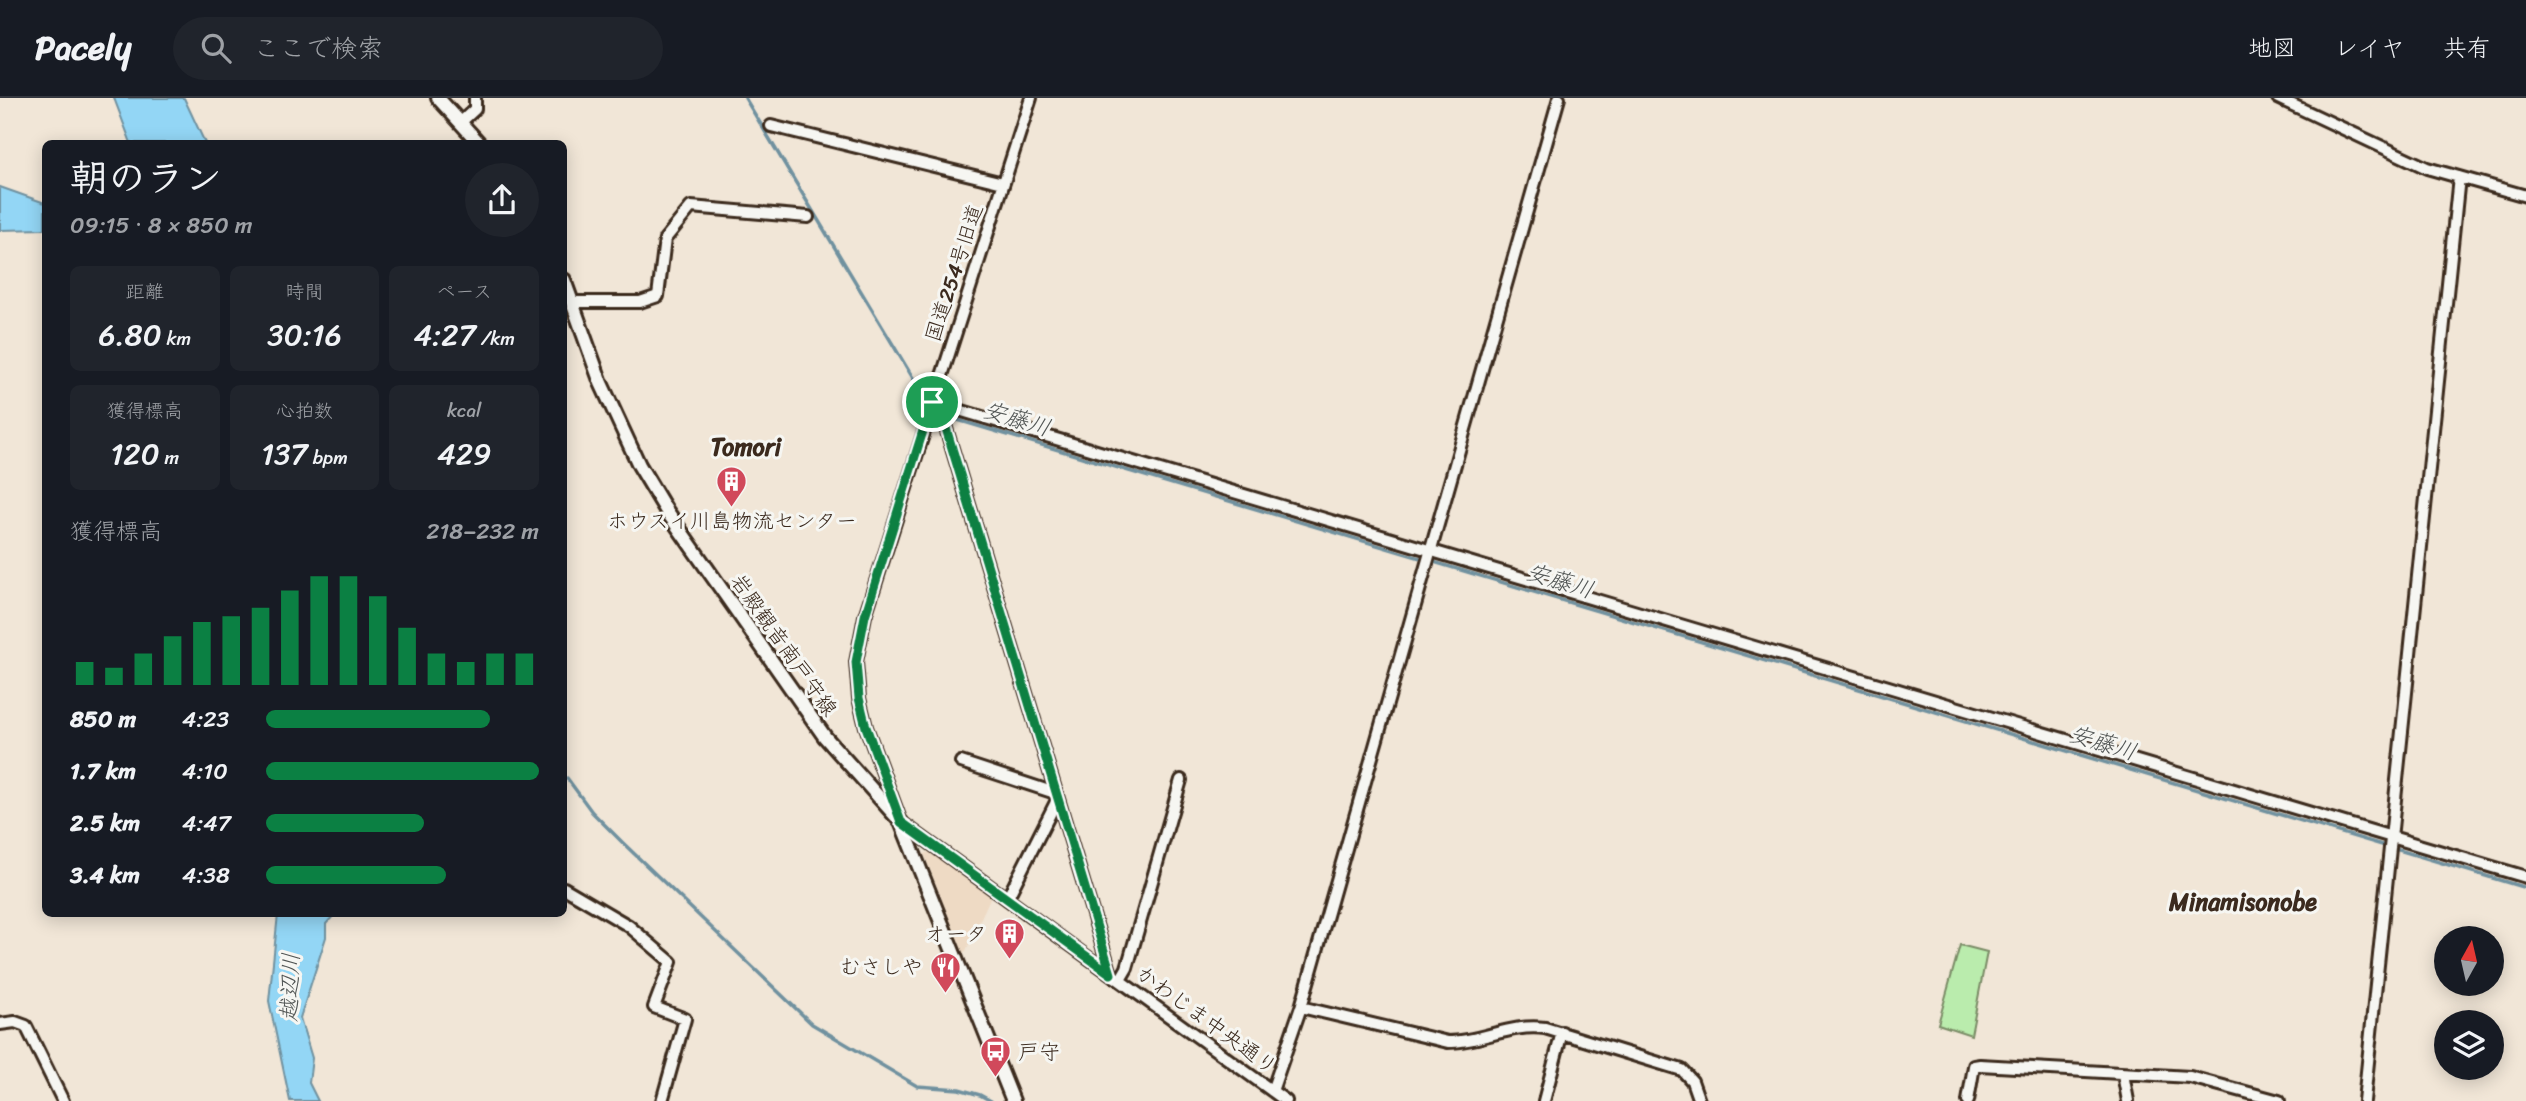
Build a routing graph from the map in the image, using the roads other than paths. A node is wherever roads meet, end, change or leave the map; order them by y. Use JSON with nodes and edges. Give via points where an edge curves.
{"nodes":[{"id":1,"x":438,"y":98,"type":"edge"},
{"id":2,"x":475,"y":98,"type":"edge"},
{"id":3,"x":1031,"y":98,"type":"edge"},
{"id":4,"x":1559,"y":98,"type":"edge"},
{"id":5,"x":2278,"y":98,"type":"edge"},
{"id":6,"x":461,"y":122,"type":"junction"},
{"id":7,"x":771,"y":126,"type":"dead end"},
{"id":8,"x":477,"y":140,"type":"edge"},
{"id":9,"x":2459,"y":177,"type":"junction"},
{"id":10,"x":1003,"y":183,"type":"junction"},
{"id":11,"x":2526,"y":196,"type":"edge"},
{"id":12,"x":808,"y":217,"type":"dead end"},
{"id":13,"x":567,"y":288,"type":"edge"},
{"id":14,"x":572,"y":302,"type":"junction"},
{"id":15,"x":932,"y":402,"type":"junction"},
{"id":16,"x":948,"y":407,"type":"junction"},
{"id":17,"x":1430,"y":551,"type":"junction"},
{"id":18,"x":961,"y":762,"type":"dead end"},
{"id":19,"x":1181,"y":780,"type":"dead end"},
{"id":20,"x":1056,"y":796,"type":"junction"},
{"id":21,"x":901,"y":822,"type":"junction"},
{"id":22,"x":2392,"y":837,"type":"junction"},
{"id":23,"x":2526,"y":877,"type":"edge"},
{"id":24,"x":567,"y":890,"type":"edge"},
{"id":25,"x":1007,"y":899,"type":"junction"},
{"id":26,"x":1116,"y":977,"type":"junction"},
{"id":27,"x":1301,"y":1007,"type":"junction"},
{"id":28,"x":0,"y":1024,"type":"edge"},
{"id":29,"x":1562,"y":1032,"type":"junction"},
{"id":30,"x":2123,"y":1074,"type":"junction"},
{"id":31,"x":1272,"y":1091,"type":"junction"},
{"id":32,"x":63,"y":1101,"type":"edge"},
{"id":33,"x":662,"y":1101,"type":"edge"},
{"id":34,"x":1013,"y":1101,"type":"edge"},
{"id":35,"x":1286,"y":1101,"type":"edge"},
{"id":36,"x":1544,"y":1101,"type":"edge"},
{"id":37,"x":1699,"y":1101,"type":"edge"},
{"id":38,"x":1968,"y":1101,"type":"edge"},
{"id":39,"x":2128,"y":1101,"type":"edge"},
{"id":40,"x":2279,"y":1101,"type":"edge"},
{"id":41,"x":2364,"y":1101,"type":"edge"}],
"edges":[{"from":1,"to":6,"type":"main road"},
{"from":2,"to":6,"type":"street","via":[[475,109]]},
{"from":3,"to":10,"type":"street","name":"国道254号旧道"},
{"from":4,"to":17,"type":"street"},
{"from":5,"to":9,"type":"street","via":[[2427,168]]},
{"from":6,"to":8,"type":"main road"},
{"from":7,"to":10,"type":"street"},
{"from":9,"to":11,"type":"street"},
{"from":9,"to":22,"type":"street"},
{"from":10,"to":15,"type":"street","name":"国道254号旧道"},
{"from":12,"to":14,"type":"street","via":[[691,207],[665,239],[658,296],[640,302]]},
{"from":13,"to":14,"type":"main road","name":"岩殿観音南戸守線"},
{"from":14,"to":21,"type":"main road","name":"岩殿観音南戸守線","via":[[601,383],[639,465],[666,510],[825,737]]},
{"from":15,"to":16,"type":"street"},
{"from":15,"to":21,"type":"street","name":"国道254号旧道","via":[[865,616],[856,662],[866,727]]},
{"from":16,"to":17,"type":"street"},
{"from":16,"to":20,"type":"street","via":[[945,425]]},
{"from":17,"to":22,"type":"street"},
{"from":17,"to":27,"type":"street"},
{"from":18,"to":20,"type":"street"},
{"from":19,"to":26,"type":"street","via":[[1127,968]]},
{"from":20,"to":25,"type":"street"},
{"from":20,"to":26,"type":"street"},
{"from":21,"to":25,"type":"street","name":"かわじま中央通り"},
{"from":21,"to":34,"type":"main road","name":"岩殿観音南戸守線"},
{"from":22,"to":23,"type":"street"},
{"from":22,"to":41,"type":"street"},
{"from":24,"to":33,"type":"street","via":[[629,926],[671,962],[654,1007],[685,1018]]},
{"from":25,"to":26,"type":"street","name":"かわじま中央通り"},
{"from":26,"to":31,"type":"street","name":"かわじま中央通り"},
{"from":27,"to":29,"type":"street","via":[[1448,1042],[1467,1042],[1527,1025]]},
{"from":27,"to":31,"type":"street"},
{"from":28,"to":32,"type":"street","via":[[21,1023],[31,1032]]},
{"from":29,"to":36,"type":"street"},
{"from":29,"to":37,"type":"street","via":[[1682,1070]]},
{"from":30,"to":38,"type":"street","via":[[1974,1066]]},
{"from":30,"to":39,"type":"street"},
{"from":30,"to":40,"type":"street","via":[[2190,1077]]},
{"from":31,"to":35,"type":"street","name":"かわじま中央通り"}]}
